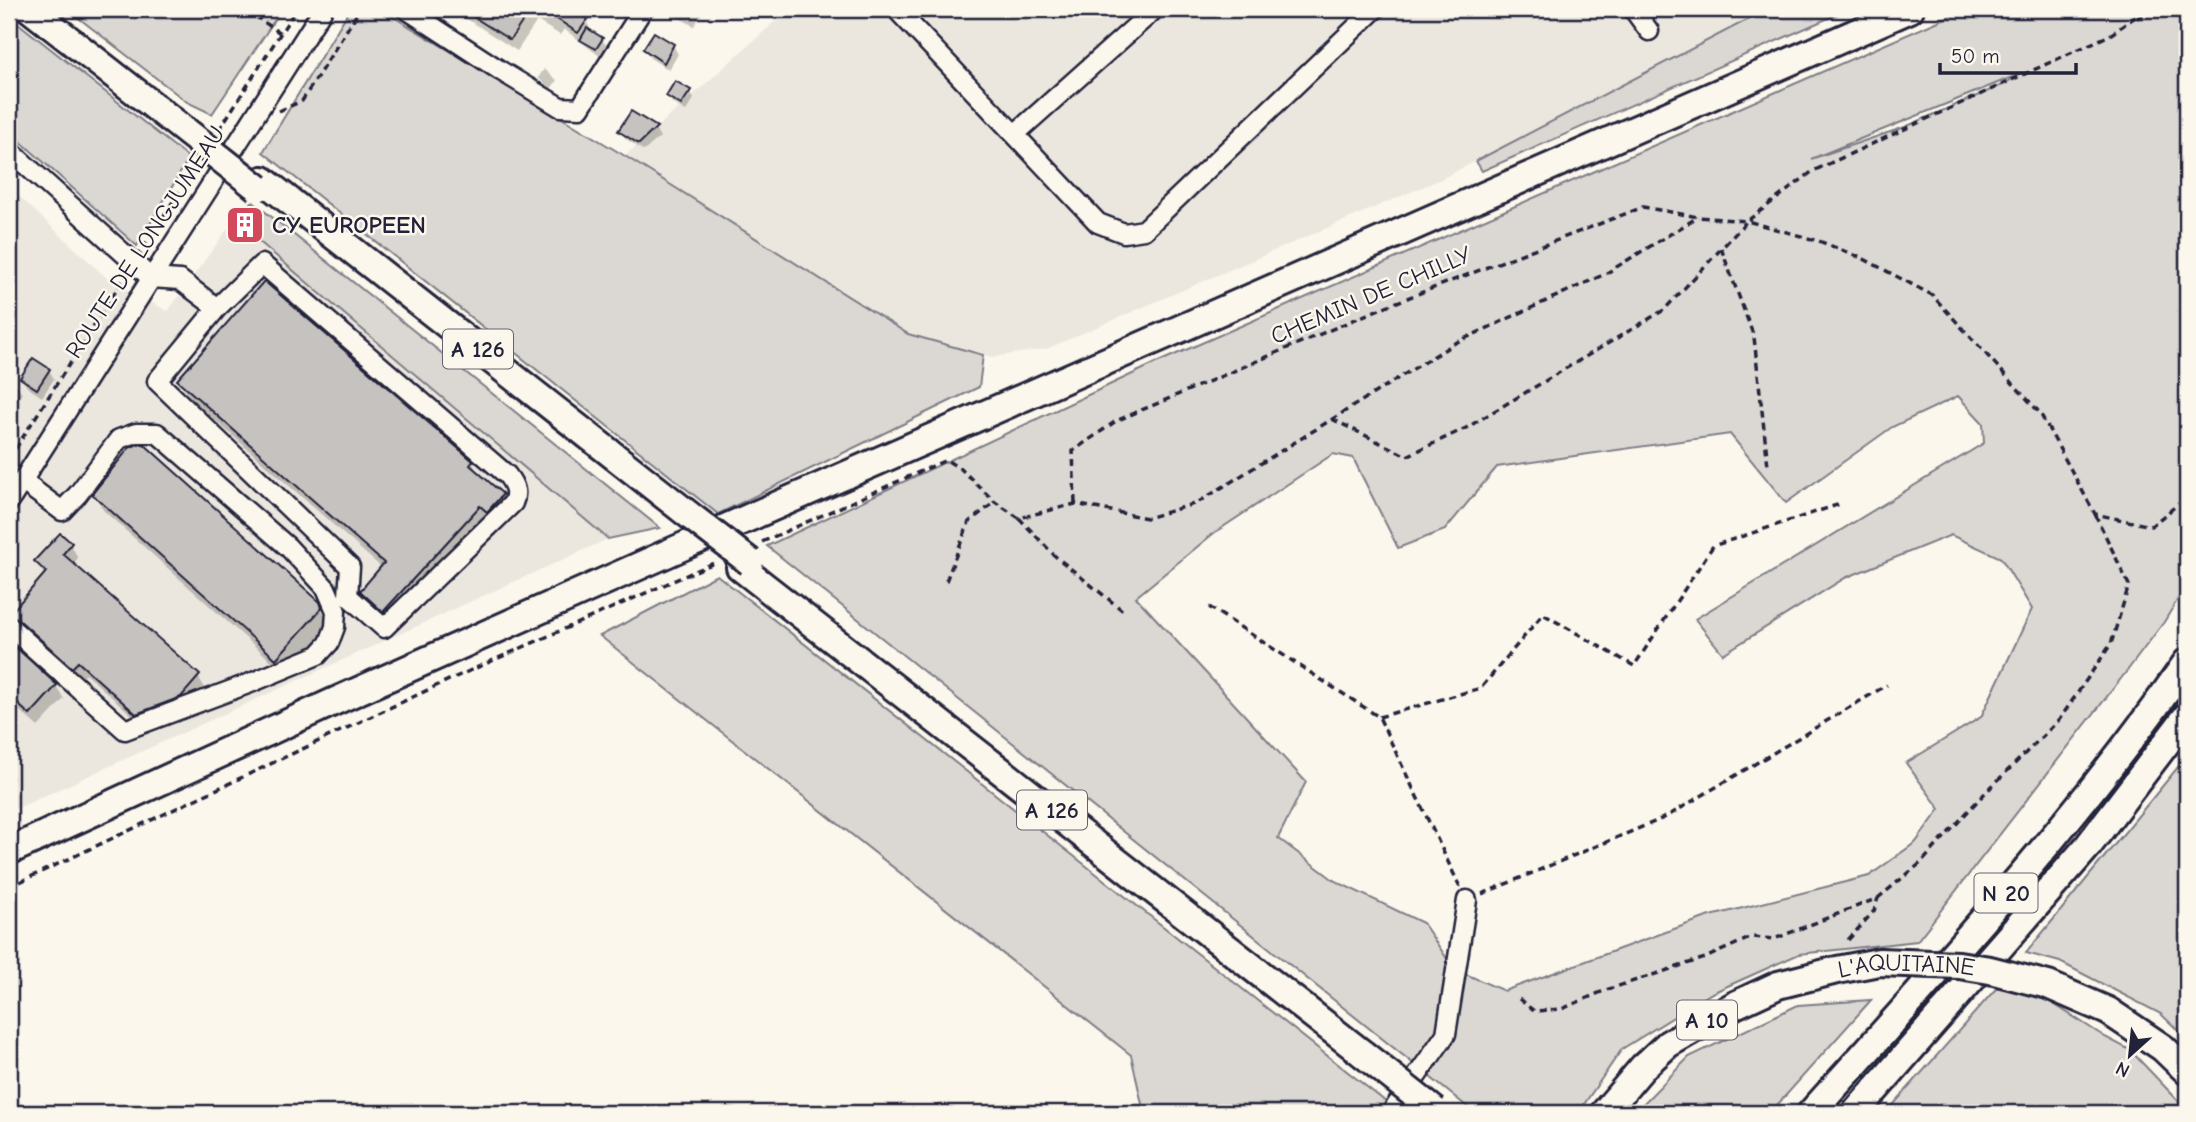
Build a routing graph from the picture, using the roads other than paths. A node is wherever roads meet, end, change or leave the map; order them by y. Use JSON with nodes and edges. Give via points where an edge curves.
{"nodes":[{"id":1,"x":30,"y":9,"type":"edge"},
{"id":2,"x":44,"y":9,"type":"edge"},
{"id":3,"x":323,"y":9,"type":"edge"},
{"id":4,"x":406,"y":9,"type":"edge"},
{"id":5,"x":643,"y":9,"type":"edge"},
{"id":6,"x":898,"y":9,"type":"edge"},
{"id":7,"x":1155,"y":9,"type":"edge"},
{"id":8,"x":1375,"y":9,"type":"edge"},
{"id":9,"x":1633,"y":9,"type":"edge"},
{"id":10,"x":1910,"y":9,"type":"edge"},
{"id":11,"x":1650,"y":31,"type":"dead end"},
{"id":12,"x":198,"y":131,"type":"junction"},
{"id":13,"x":1015,"y":134,"type":"junction"},
{"id":14,"x":9,"y":150,"type":"edge"},
{"id":15,"x":152,"y":278,"type":"junction"},
{"id":16,"x":217,"y":308,"type":"junction"},
{"id":17,"x":22,"y":481,"type":"junction"},
{"id":18,"x":9,"y":502,"type":"edge"},
{"id":19,"x":9,"y":626,"type":"edge"},
{"id":20,"x":2187,"y":662,"type":"edge"},
{"id":21,"x":2187,"y":716,"type":"edge"},
{"id":22,"x":9,"y":851,"type":"edge"},
{"id":23,"x":1467,"y":901,"type":"road end"},
{"id":24,"x":2187,"y":1071,"type":"edge"},
{"id":25,"x":1441,"y":1111,"type":"edge"},
{"id":26,"x":1391,"y":1113,"type":"edge"},
{"id":27,"x":1604,"y":1113,"type":"edge"},
{"id":28,"x":1811,"y":1113,"type":"edge"},
{"id":29,"x":1855,"y":1113,"type":"edge"}],
"edges":[{"from":1,"to":12,"type":"highway","number":"A 126"},
{"from":2,"to":12,"type":"highway","number":"A 126"},
{"from":3,"to":15,"type":"street","name":"ROUTE DE LONGJUMEAU"},
{"from":4,"to":5,"type":"street","via":[[560,107],[580,108]]},
{"from":6,"to":13,"type":"street"},
{"from":7,"to":13,"type":"street"},
{"from":8,"to":13,"type":"street","via":[[1144,230],[1124,233],[1098,223]]},
{"from":9,"to":11,"type":"street"},
{"from":10,"to":22,"type":"highway","via":[[688,544]]},
{"from":12,"to":25,"type":"highway","number":"A 126","bridge":true},
{"from":14,"to":15,"type":"street"},
{"from":15,"to":16,"type":"street","via":[[180,280]]},
{"from":15,"to":17,"type":"street","name":"ROUTE DE LONGJUMEAU"},
{"from":16,"to":16,"type":"street","via":[[262,264],[513,483],[513,503],[384,628],[348,596],[350,567],[157,381]]},
{"from":17,"to":18,"type":"street","name":"ROUTE DE LONGJUMEAU"},
{"from":17,"to":19,"type":"street","via":[[62,511],[119,439],[157,433],[288,547],[319,580],[336,611],[335,627],[318,655],[125,730]]},
{"from":20,"to":28,"type":"highway","number":"N 20","via":[[2061,830]]},
{"from":21,"to":29,"type":"highway","number":"N 20","via":[[2088,846]]},
{"from":23,"to":26,"type":"street","via":[[1446,1034]]},
{"from":24,"to":27,"type":"highway","name":"L'AQUITAINE","number":"A 10","bridge":true,"via":[[2163,1048],[2108,1011],[2048,985],[1959,965],[1879,962],[1778,985],[1735,1005],[1668,1044]]}]}
